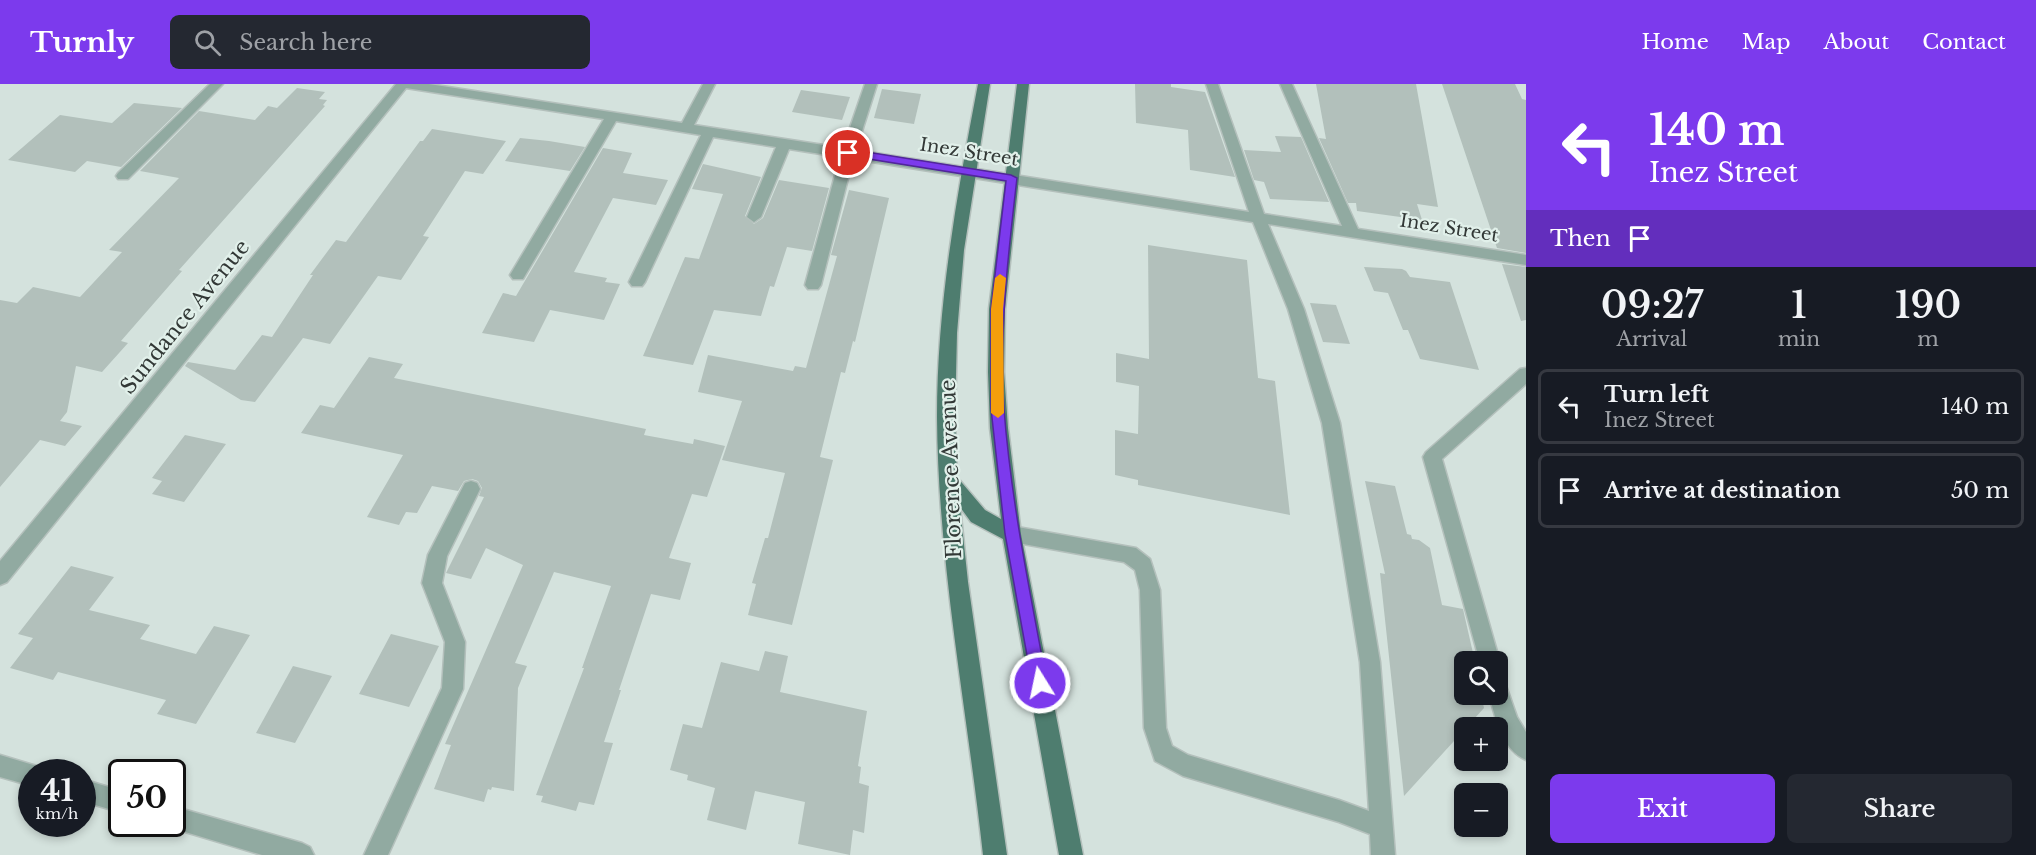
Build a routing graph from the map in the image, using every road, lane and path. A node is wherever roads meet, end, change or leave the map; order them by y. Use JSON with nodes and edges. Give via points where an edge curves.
{"nodes":[{"id":1,"x":217,"y":84,"type":"edge"},
{"id":2,"x":404,"y":84,"type":"edge"},
{"id":3,"x":708,"y":84,"type":"edge"},
{"id":4,"x":871,"y":84,"type":"edge"},
{"id":5,"x":984,"y":84,"type":"edge"},
{"id":6,"x":1023,"y":84,"type":"edge"},
{"id":7,"x":1212,"y":84,"type":"edge"},
{"id":8,"x":1286,"y":84,"type":"edge"},
{"id":9,"x":612,"y":116,"type":"junction"},
{"id":10,"x":686,"y":128,"type":"junction"},
{"id":11,"x":709,"y":131,"type":"junction"},
{"id":12,"x":784,"y":143,"type":"junction"},
{"id":13,"x":848,"y":153,"type":"junction"},
{"id":14,"x":968,"y":172,"type":"junction"},
{"id":15,"x":123,"y":176,"type":"dead end"},
{"id":16,"x":1011,"y":178,"type":"junction"},
{"id":17,"x":754,"y":217,"type":"dead end"},
{"id":18,"x":1258,"y":217,"type":"junction"},
{"id":19,"x":1352,"y":232,"type":"junction"},
{"id":20,"x":1526,"y":260,"type":"edge"},
{"id":21,"x":518,"y":275,"type":"dead end"},
{"id":22,"x":637,"y":282,"type":"dead end"},
{"id":23,"x":813,"y":285,"type":"dead end"},
{"id":24,"x":1526,"y":374,"type":"edge"},
{"id":25,"x":948,"y":478,"type":"junction"},
{"id":26,"x":471,"y":489,"type":"dead end"},
{"id":27,"x":1012,"y":534,"type":"junction"},
{"id":28,"x":0,"y":576,"type":"edge"},
{"id":29,"x":1487,"y":651,"type":"edge"},
{"id":30,"x":1502,"y":705,"type":"edge"},
{"id":31,"x":1526,"y":749,"type":"edge"},
{"id":32,"x":0,"y":766,"type":"edge"},
{"id":33,"x":18,"y":771,"type":"edge"},
{"id":34,"x":186,"y":821,"type":"edge"},
{"id":35,"x":1382,"y":827,"type":"junction"},
{"id":36,"x":302,"y":855,"type":"edge"},
{"id":37,"x":376,"y":855,"type":"edge"},
{"id":38,"x":995,"y":855,"type":"edge"},
{"id":39,"x":1071,"y":855,"type":"edge"},
{"id":40,"x":1383,"y":855,"type":"edge"}],
"edges":[{"from":1,"to":15,"type":"street"},
{"from":2,"to":9,"type":"street","name":"Inez Street"},
{"from":2,"to":28,"type":"street","name":"Sundance Avenue"},
{"from":3,"to":10,"type":"street"},
{"from":4,"to":13,"type":"street"},
{"from":5,"to":14,"type":"main road","name":"Florence Avenue"},
{"from":6,"to":16,"type":"main road"},
{"from":7,"to":18,"type":"street"},
{"from":8,"to":19,"type":"street"},
{"from":9,"to":10,"type":"street","name":"Inez Street"},
{"from":9,"to":21,"type":"street"},
{"from":10,"to":11,"type":"street","name":"Inez Street"},
{"from":11,"to":12,"type":"street","name":"Inez Street"},
{"from":11,"to":22,"type":"street"},
{"from":12,"to":13,"type":"street","name":"Inez Street"},
{"from":12,"to":17,"type":"street"},
{"from":13,"to":14,"type":"street","name":"Inez Street"},
{"from":13,"to":23,"type":"street"},
{"from":14,"to":16,"type":"street","name":"Inez Street"},
{"from":14,"to":25,"type":"main road","name":"Florence Avenue","via":[[948,317]]},
{"from":16,"to":18,"type":"street","name":"Inez Street"},
{"from":16,"to":27,"type":"main road","via":[[997,309],[996,372]]},
{"from":18,"to":19,"type":"street","name":"Inez Street"},
{"from":18,"to":35,"type":"street","via":[[1296,309],[1331,423],[1370,662]]},
{"from":19,"to":20,"type":"street","name":"Inez Street"},
{"from":24,"to":29,"type":"street","via":[[1432,457]]},
{"from":25,"to":27,"type":"main road","via":[[978,516]]},
{"from":25,"to":38,"type":"main road","name":"Florence Avenue","via":[[955,570]]},
{"from":26,"to":37,"type":"street","via":[[438,555],[432,583],[455,642],[452,689]]},
{"from":27,"to":35,"type":"street","via":[[1129,554],[1143,565],[1150,590],[1155,728],[1163,753],[1183,765]]},
{"from":27,"to":39,"type":"main road"},
{"from":30,"to":31,"type":"street","via":[[1516,739]]},
{"from":32,"to":33,"type":"street"},
{"from":34,"to":36,"type":"street"},
{"from":35,"to":40,"type":"street"}]}
